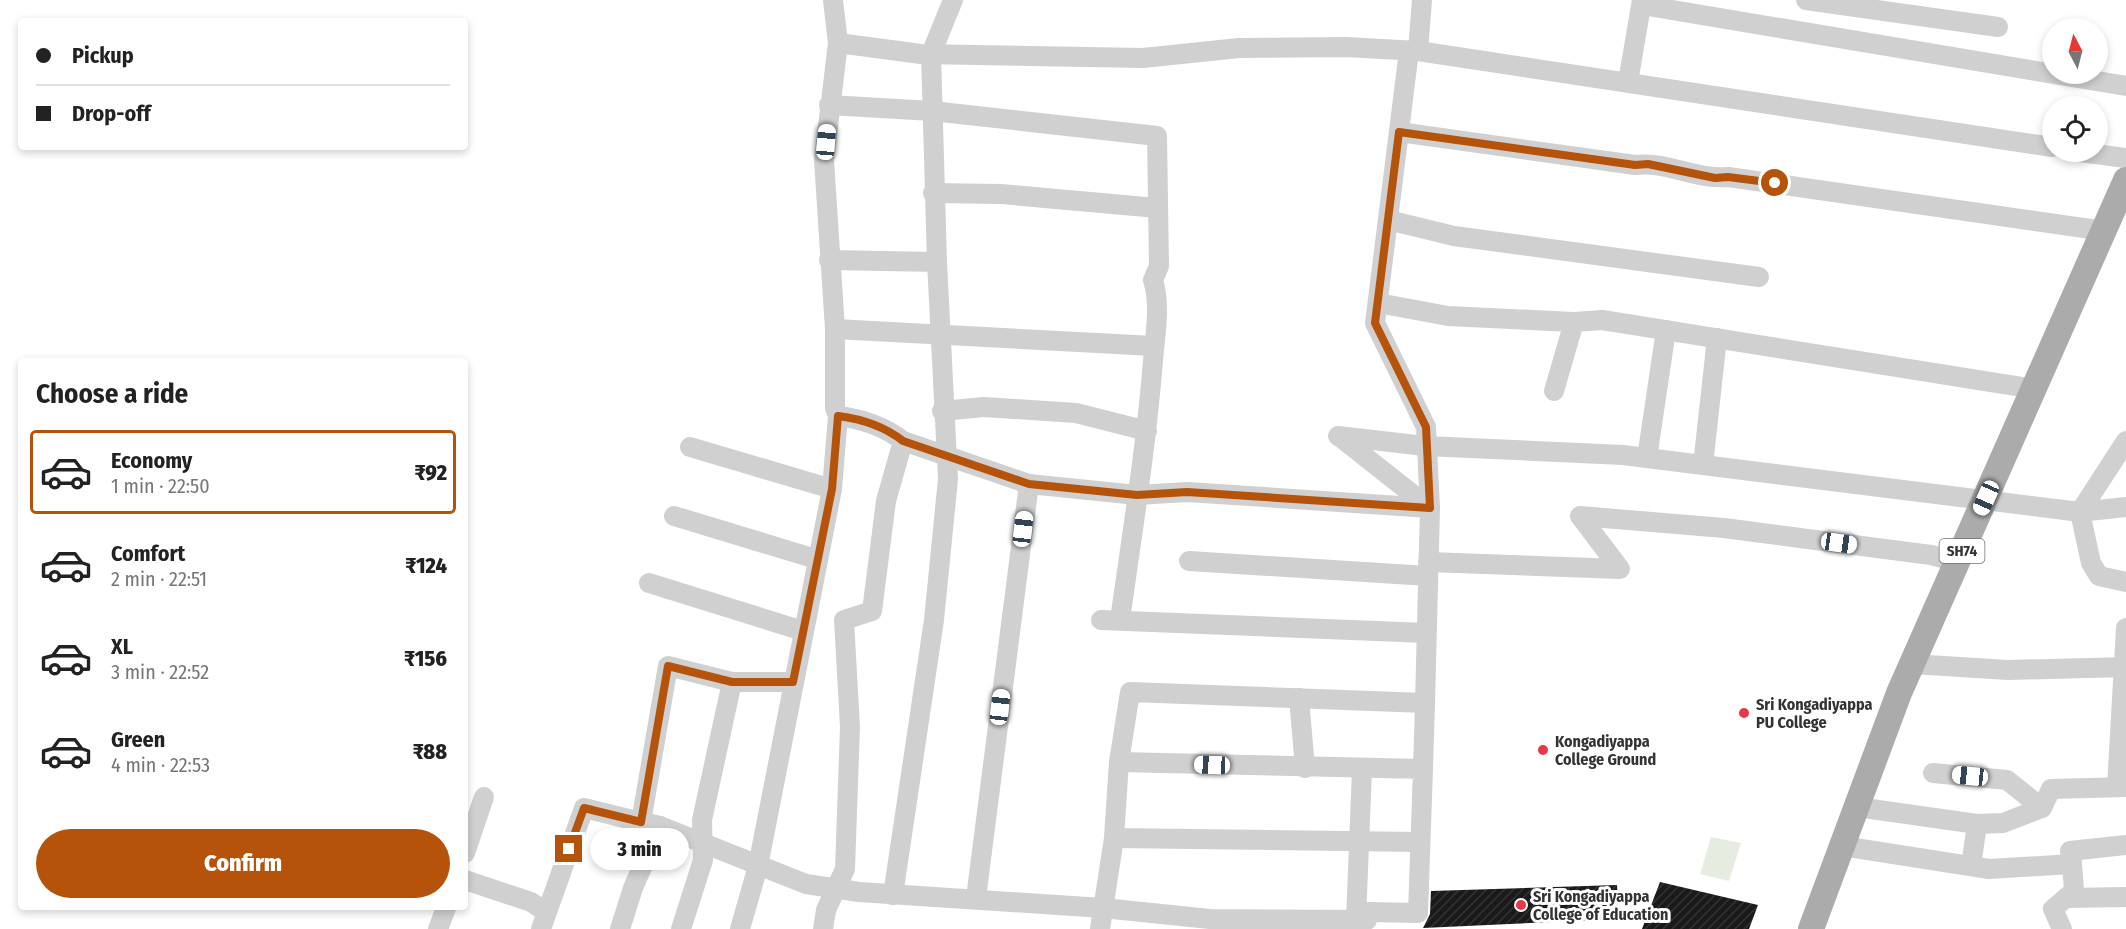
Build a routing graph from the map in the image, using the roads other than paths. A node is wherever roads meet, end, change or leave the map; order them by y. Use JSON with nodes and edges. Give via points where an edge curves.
{"nodes":[{"id":1,"x":833,"y":0,"type":"edge"},
{"id":2,"x":953,"y":0,"type":"edge"},
{"id":3,"x":1422,"y":0,"type":"edge"},
{"id":4,"x":1806,"y":0,"type":"edge"},
{"id":5,"x":1642,"y":3,"type":"edge"},
{"id":6,"x":1998,"y":27,"type":"dead end"},
{"id":7,"x":838,"y":43,"type":"junction"},
{"id":8,"x":1414,"y":51,"type":"junction"},
{"id":9,"x":931,"y":54,"type":"junction"},
{"id":10,"x":1628,"y":82,"type":"junction"},
{"id":11,"x":2126,"y":86,"type":"edge"},
{"id":12,"x":829,"y":105,"type":"junction"},
{"id":13,"x":932,"y":111,"type":"junction"},
{"id":14,"x":1399,"y":132,"type":"junction"},
{"id":15,"x":2042,"y":145,"type":"edge"},
{"id":16,"x":2108,"y":156,"type":"edge"},
{"id":17,"x":2126,"y":158,"type":"edge"},
{"id":18,"x":2126,"y":180,"type":"edge"},
{"id":19,"x":933,"y":193,"type":"junction"},
{"id":20,"x":1157,"y":208,"type":"junction"},
{"id":21,"x":1388,"y":220,"type":"junction"},
{"id":22,"x":2105,"y":231,"type":"junction"},
{"id":23,"x":829,"y":260,"type":"junction"},
{"id":24,"x":937,"y":262,"type":"junction"},
{"id":25,"x":1759,"y":277,"type":"dead end"},
{"id":26,"x":1378,"y":303,"type":"junction"},
{"id":27,"x":1574,"y":322,"type":"junction"},
{"id":28,"x":835,"y":329,"type":"junction"},
{"id":29,"x":1666,"y":330,"type":"junction"},
{"id":30,"x":940,"y":334,"type":"junction"},
{"id":31,"x":1717,"y":338,"type":"junction"},
{"id":32,"x":1154,"y":346,"type":"junction"},
{"id":33,"x":2035,"y":389,"type":"junction"},
{"id":34,"x":1554,"y":391,"type":"dead end"},
{"id":35,"x":942,"y":411,"type":"junction"},
{"id":36,"x":838,"y":416,"type":"junction"},
{"id":37,"x":1147,"y":431,"type":"junction"},
{"id":38,"x":903,"y":441,"type":"junction"},
{"id":39,"x":2126,"y":441,"type":"edge"},
{"id":40,"x":1425,"y":446,"type":"junction"},
{"id":41,"x":690,"y":447,"type":"dead end"},
{"id":42,"x":945,"y":456,"type":"junction"},
{"id":43,"x":1647,"y":458,"type":"junction"},
{"id":44,"x":1703,"y":465,"type":"junction"},
{"id":45,"x":1029,"y":484,"type":"junction"},
{"id":46,"x":832,"y":489,"type":"junction"},
{"id":47,"x":1137,"y":495,"type":"junction"},
{"id":48,"x":1986,"y":498,"type":"junction"},
{"id":49,"x":2126,"y":507,"type":"edge"},
{"id":50,"x":1430,"y":508,"type":"junction"},
{"id":51,"x":2079,"y":512,"type":"junction"},
{"id":52,"x":674,"y":516,"type":"dead end"},
{"id":53,"x":816,"y":559,"type":"junction"},
{"id":54,"x":1189,"y":561,"type":"dead end"},
{"id":55,"x":1957,"y":562,"type":"junction"},
{"id":56,"x":1428,"y":569,"type":"junction"},
{"id":57,"x":2126,"y":582,"type":"edge"},
{"id":58,"x":649,"y":583,"type":"dead end"},
{"id":59,"x":2126,"y":628,"type":"edge"},
{"id":60,"x":803,"y":630,"type":"junction"},
{"id":61,"x":1426,"y":633,"type":"junction"},
{"id":62,"x":1912,"y":664,"type":"junction"},
{"id":63,"x":2125,"y":667,"type":"edge"},
{"id":64,"x":732,"y":682,"type":"junction"},
{"id":65,"x":793,"y":682,"type":"junction"},
{"id":66,"x":1299,"y":698,"type":"junction"},
{"id":67,"x":1425,"y":703,"type":"junction"},
{"id":68,"x":1119,"y":762,"type":"junction"},
{"id":69,"x":1305,"y":768,"type":"junction"},
{"id":70,"x":1362,"y":769,"type":"junction"},
{"id":71,"x":1423,"y":769,"type":"junction"},
{"id":72,"x":1933,"y":773,"type":"dead end"},
{"id":73,"x":2122,"y":787,"type":"edge"},
{"id":74,"x":484,"y":797,"type":"dead end"},
{"id":75,"x":1857,"y":807,"type":"junction"},
{"id":76,"x":2043,"y":808,"type":"junction"},
{"id":77,"x":650,"y":824,"type":"junction"},
{"id":78,"x":1977,"y":824,"type":"junction"},
{"id":79,"x":1114,"y":838,"type":"junction"},
{"id":80,"x":1359,"y":841,"type":"junction"},
{"id":81,"x":702,"y":842,"type":"junction"},
{"id":82,"x":1420,"y":842,"type":"junction"},
{"id":83,"x":468,"y":844,"type":"edge"},
{"id":84,"x":2126,"y":845,"type":"edge"},
{"id":85,"x":1842,"y":846,"type":"junction"},
{"id":86,"x":2072,"y":864,"type":"junction"},
{"id":87,"x":758,"y":866,"type":"junction"},
{"id":88,"x":1971,"y":866,"type":"junction"},
{"id":89,"x":468,"y":881,"type":"edge"},
{"id":90,"x":836,"y":888,"type":"junction"},
{"id":91,"x":893,"y":895,"type":"junction"},
{"id":92,"x":2126,"y":897,"type":"edge"},
{"id":93,"x":976,"y":898,"type":"junction"},
{"id":94,"x":2066,"y":898,"type":"junction"},
{"id":95,"x":1103,"y":908,"type":"junction"},
{"id":96,"x":445,"y":910,"type":"edge"},
{"id":97,"x":544,"y":920,"type":"edge"},
{"id":98,"x":1294,"y":923,"type":"edge"},
{"id":99,"x":1210,"y":924,"type":"edge"},
{"id":100,"x":1366,"y":924,"type":"edge"},
{"id":101,"x":438,"y":929,"type":"edge"},
{"id":102,"x":620,"y":929,"type":"edge"},
{"id":103,"x":681,"y":929,"type":"edge"},
{"id":104,"x":740,"y":929,"type":"edge"},
{"id":105,"x":823,"y":929,"type":"edge"},
{"id":106,"x":1100,"y":929,"type":"edge"},
{"id":107,"x":1812,"y":929,"type":"edge"},
{"id":108,"x":2062,"y":929,"type":"edge"}],
"edges":[{"from":1,"to":7,"type":"street"},
{"from":2,"to":9,"type":"street"},
{"from":3,"to":8,"type":"street"},
{"from":4,"to":6,"type":"street"},
{"from":5,"to":10,"type":"street"},
{"from":5,"to":11,"type":"street"},
{"from":7,"to":9,"type":"street"},
{"from":7,"to":12,"type":"street"},
{"from":8,"to":9,"type":"street","via":[[1239,48],[1143,58]]},
{"from":8,"to":10,"type":"street"},
{"from":8,"to":14,"type":"street"},
{"from":9,"to":13,"type":"street"},
{"from":10,"to":15,"type":"street"},
{"from":12,"to":13,"type":"street"},
{"from":12,"to":23,"type":"street","via":[[824,160]]},
{"from":13,"to":19,"type":"street"},
{"from":13,"to":20,"type":"street","via":[[1157,136]]},
{"from":14,"to":21,"type":"street"},
{"from":14,"to":22,"type":"street"},
{"from":16,"to":17,"type":"street"},
{"from":18,"to":22,"type":"main road","number":"SH74"},
{"from":19,"to":20,"type":"street","via":[[1001,194]]},
{"from":19,"to":24,"type":"street"},
{"from":20,"to":32,"type":"street","via":[[1159,266],[1153,280],[1157,293]]},
{"from":21,"to":25,"type":"street","via":[[1454,236]]},
{"from":21,"to":26,"type":"street"},
{"from":22,"to":33,"type":"main road","number":"SH74"},
{"from":23,"to":24,"type":"street"},
{"from":23,"to":28,"type":"street"},
{"from":24,"to":30,"type":"street"},
{"from":26,"to":27,"type":"street","via":[[1448,316]]},
{"from":26,"to":40,"type":"street","via":[[1375,323],[1426,427]]},
{"from":27,"to":29,"type":"street","via":[[1602,320]]},
{"from":27,"to":34,"type":"street"},
{"from":28,"to":30,"type":"street"},
{"from":28,"to":36,"type":"street"},
{"from":29,"to":31,"type":"street"},
{"from":29,"to":43,"type":"street"},
{"from":30,"to":32,"type":"street"},
{"from":30,"to":35,"type":"street"},
{"from":31,"to":33,"type":"street"},
{"from":31,"to":44,"type":"street"},
{"from":32,"to":37,"type":"street"},
{"from":33,"to":48,"type":"main road","number":"SH74"},
{"from":35,"to":37,"type":"street","via":[[984,407],[1076,412]]},
{"from":35,"to":42,"type":"street"},
{"from":36,"to":38,"type":"street","via":[[857,418],[890,431]]},
{"from":36,"to":46,"type":"street"},
{"from":37,"to":47,"type":"street"},
{"from":38,"to":42,"type":"street"},
{"from":38,"to":90,"type":"street","via":[[886,501],[872,611],[844,620],[849,763],[845,869]]},
{"from":39,"to":51,"type":"street"},
{"from":40,"to":43,"type":"street"},
{"from":40,"to":50,"type":"street"},
{"from":40,"to":50,"type":"street","via":[[1338,436]]},
{"from":41,"to":46,"type":"street"},
{"from":42,"to":45,"type":"street"},
{"from":42,"to":91,"type":"street","via":[[948,479],[933,620]]},
{"from":43,"to":44,"type":"street"},
{"from":44,"to":48,"type":"street"},
{"from":45,"to":47,"type":"street"},
{"from":45,"to":93,"type":"street"},
{"from":46,"to":53,"type":"street"},
{"from":47,"to":50,"type":"street","via":[[1187,492]]},
{"from":47,"to":61,"type":"street","via":[[1111,620]]},
{"from":48,"to":51,"type":"street"},
{"from":48,"to":55,"type":"main road","number":"SH74"},
{"from":49,"to":51,"type":"street"},
{"from":50,"to":56,"type":"street"},
{"from":51,"to":57,"type":"street","via":[[2091,563],[2099,576]]},
{"from":52,"to":53,"type":"street"},
{"from":53,"to":60,"type":"street"},
{"from":54,"to":56,"type":"street"},
{"from":55,"to":56,"type":"street","via":[[1931,555],[1724,528],[1580,516],[1620,569]]},
{"from":55,"to":62,"type":"main road","number":"SH74"},
{"from":56,"to":61,"type":"street"},
{"from":58,"to":60,"type":"street"},
{"from":59,"to":63,"type":"street"},
{"from":60,"to":65,"type":"street"},
{"from":61,"to":67,"type":"street"},
{"from":62,"to":63,"type":"street","via":[[2008,670]]},
{"from":62,"to":75,"type":"main road","number":"SH74"},
{"from":63,"to":73,"type":"street"},
{"from":64,"to":65,"type":"street"},
{"from":64,"to":77,"type":"street","via":[[668,666]]},
{"from":64,"to":81,"type":"street","via":[[702,820]]},
{"from":65,"to":87,"type":"street"},
{"from":66,"to":67,"type":"street"},
{"from":66,"to":68,"type":"street","via":[[1130,692]]},
{"from":66,"to":69,"type":"street"},
{"from":67,"to":71,"type":"street"},
{"from":68,"to":69,"type":"street"},
{"from":68,"to":79,"type":"street"},
{"from":69,"to":70,"type":"street"},
{"from":70,"to":71,"type":"street"},
{"from":70,"to":80,"type":"street"},
{"from":71,"to":82,"type":"street"},
{"from":72,"to":76,"type":"street","via":[[2007,780]]},
{"from":73,"to":76,"type":"street","via":[[2051,789]]},
{"from":74,"to":83,"type":"street"},
{"from":75,"to":78,"type":"street"},
{"from":75,"to":85,"type":"main road","number":"SH74"},
{"from":76,"to":78,"type":"street","via":[[2003,823]]},
{"from":77,"to":81,"type":"street"},
{"from":77,"to":97,"type":"street","via":[[584,808]]},
{"from":77,"to":102,"type":"street"},
{"from":78,"to":88,"type":"street"},
{"from":79,"to":80,"type":"street"},
{"from":79,"to":95,"type":"street"},
{"from":80,"to":82,"type":"street"},
{"from":80,"to":100,"type":"street"},
{"from":81,"to":87,"type":"street"},
{"from":81,"to":103,"type":"street","via":[[703,860]]},
{"from":82,"to":100,"type":"street","via":[[1418,913],[1369,912]]},
{"from":84,"to":86,"type":"street","via":[[2070,851]]},
{"from":85,"to":88,"type":"street"},
{"from":85,"to":107,"type":"main road","number":"SH74"},
{"from":86,"to":88,"type":"street","via":[[1989,869]]},
{"from":86,"to":94,"type":"street","via":[[2074,891]]},
{"from":87,"to":90,"type":"street","via":[[806,884]]},
{"from":87,"to":104,"type":"street"},
{"from":89,"to":97,"type":"street","via":[[531,902]]},
{"from":90,"to":91,"type":"street"},
{"from":90,"to":105,"type":"street"},
{"from":91,"to":93,"type":"street"},
{"from":92,"to":94,"type":"street"},
{"from":93,"to":95,"type":"street"},
{"from":94,"to":108,"type":"street","via":[[2053,909]]},
{"from":95,"to":99,"type":"street"},
{"from":95,"to":106,"type":"street"},
{"from":96,"to":101,"type":"street"},
{"from":98,"to":99,"type":"street"},
{"from":98,"to":100,"type":"street"}]}
